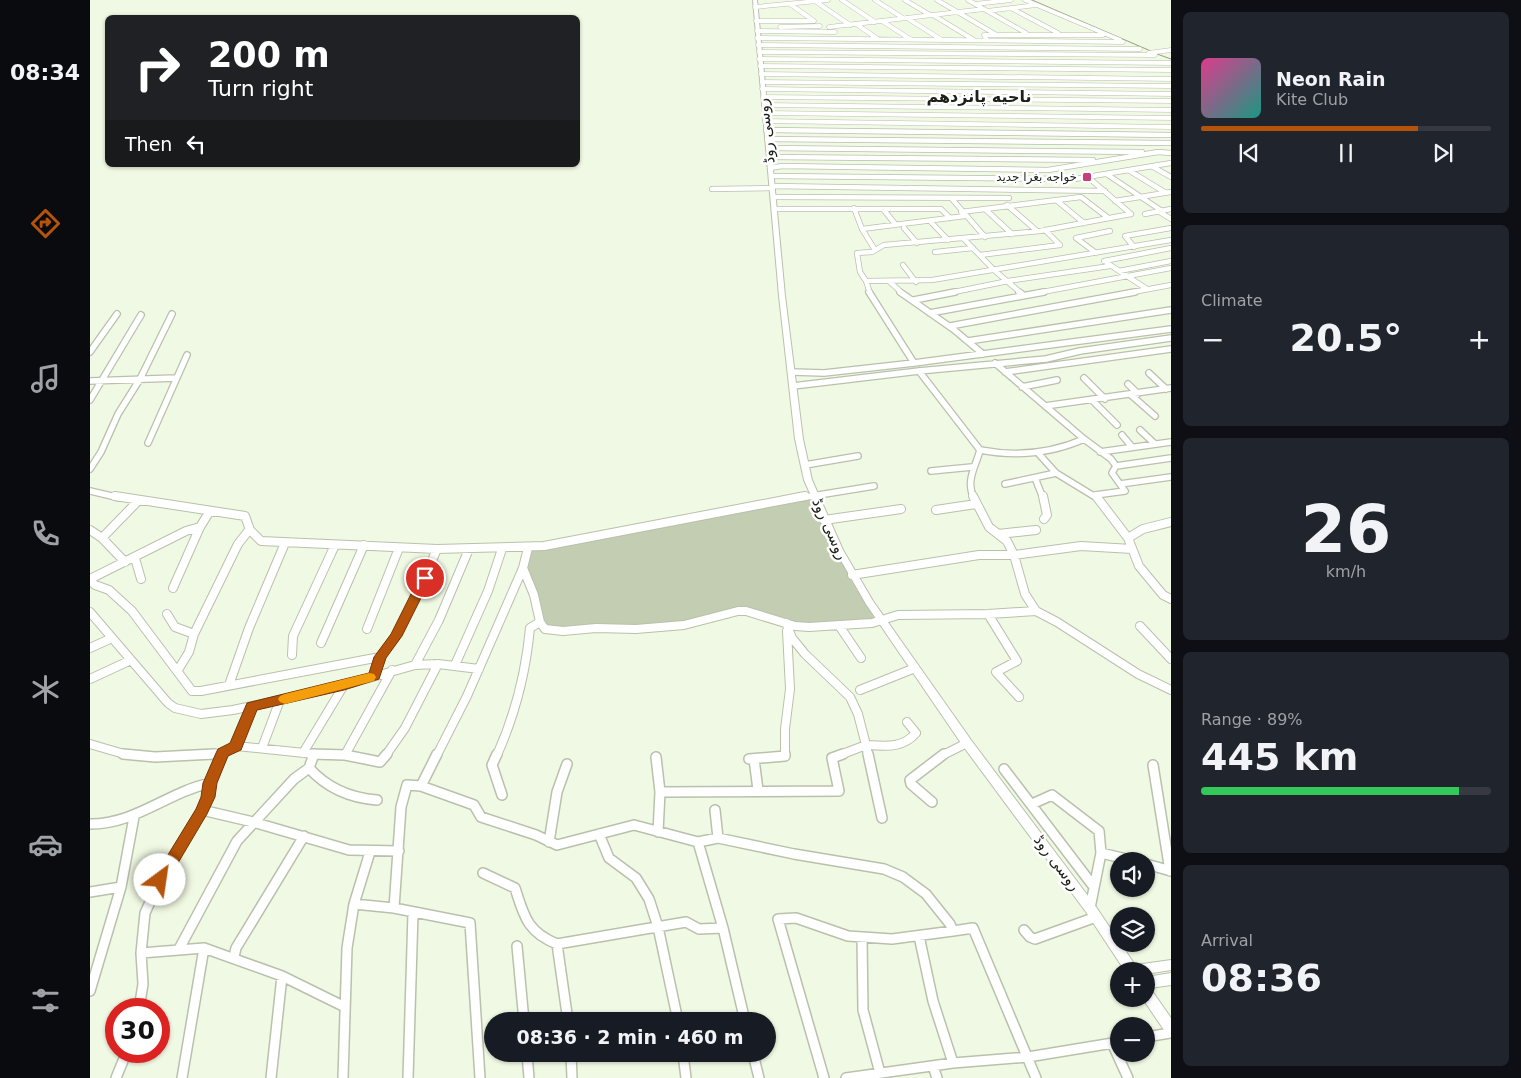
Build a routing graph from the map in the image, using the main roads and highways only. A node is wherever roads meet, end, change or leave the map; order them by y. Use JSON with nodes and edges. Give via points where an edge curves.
{"nodes":[{"id":1,"x":755,"y":4,"type":"edge"},
{"id":2,"x":1126,"y":962,"type":"edge"},
{"id":3,"x":1171,"y":965,"type":"edge"},
{"id":4,"x":1155,"y":967,"type":"edge"},
{"id":5,"x":1171,"y":979,"type":"edge"},
{"id":6,"x":1155,"y":982,"type":"edge"},
{"id":7,"x":1155,"y":1005,"type":"edge"},
{"id":8,"x":1171,"y":1029,"type":"edge"}],
"edges":[{"from":1,"to":2,"type":"main road","name":"روسی روڈ","via":[[798,439],[824,520],[852,575],[915,668]]},
{"from":3,"to":4,"type":"main road"},
{"from":5,"to":6,"type":"main road"},
{"from":7,"to":8,"type":"main road"}]}
